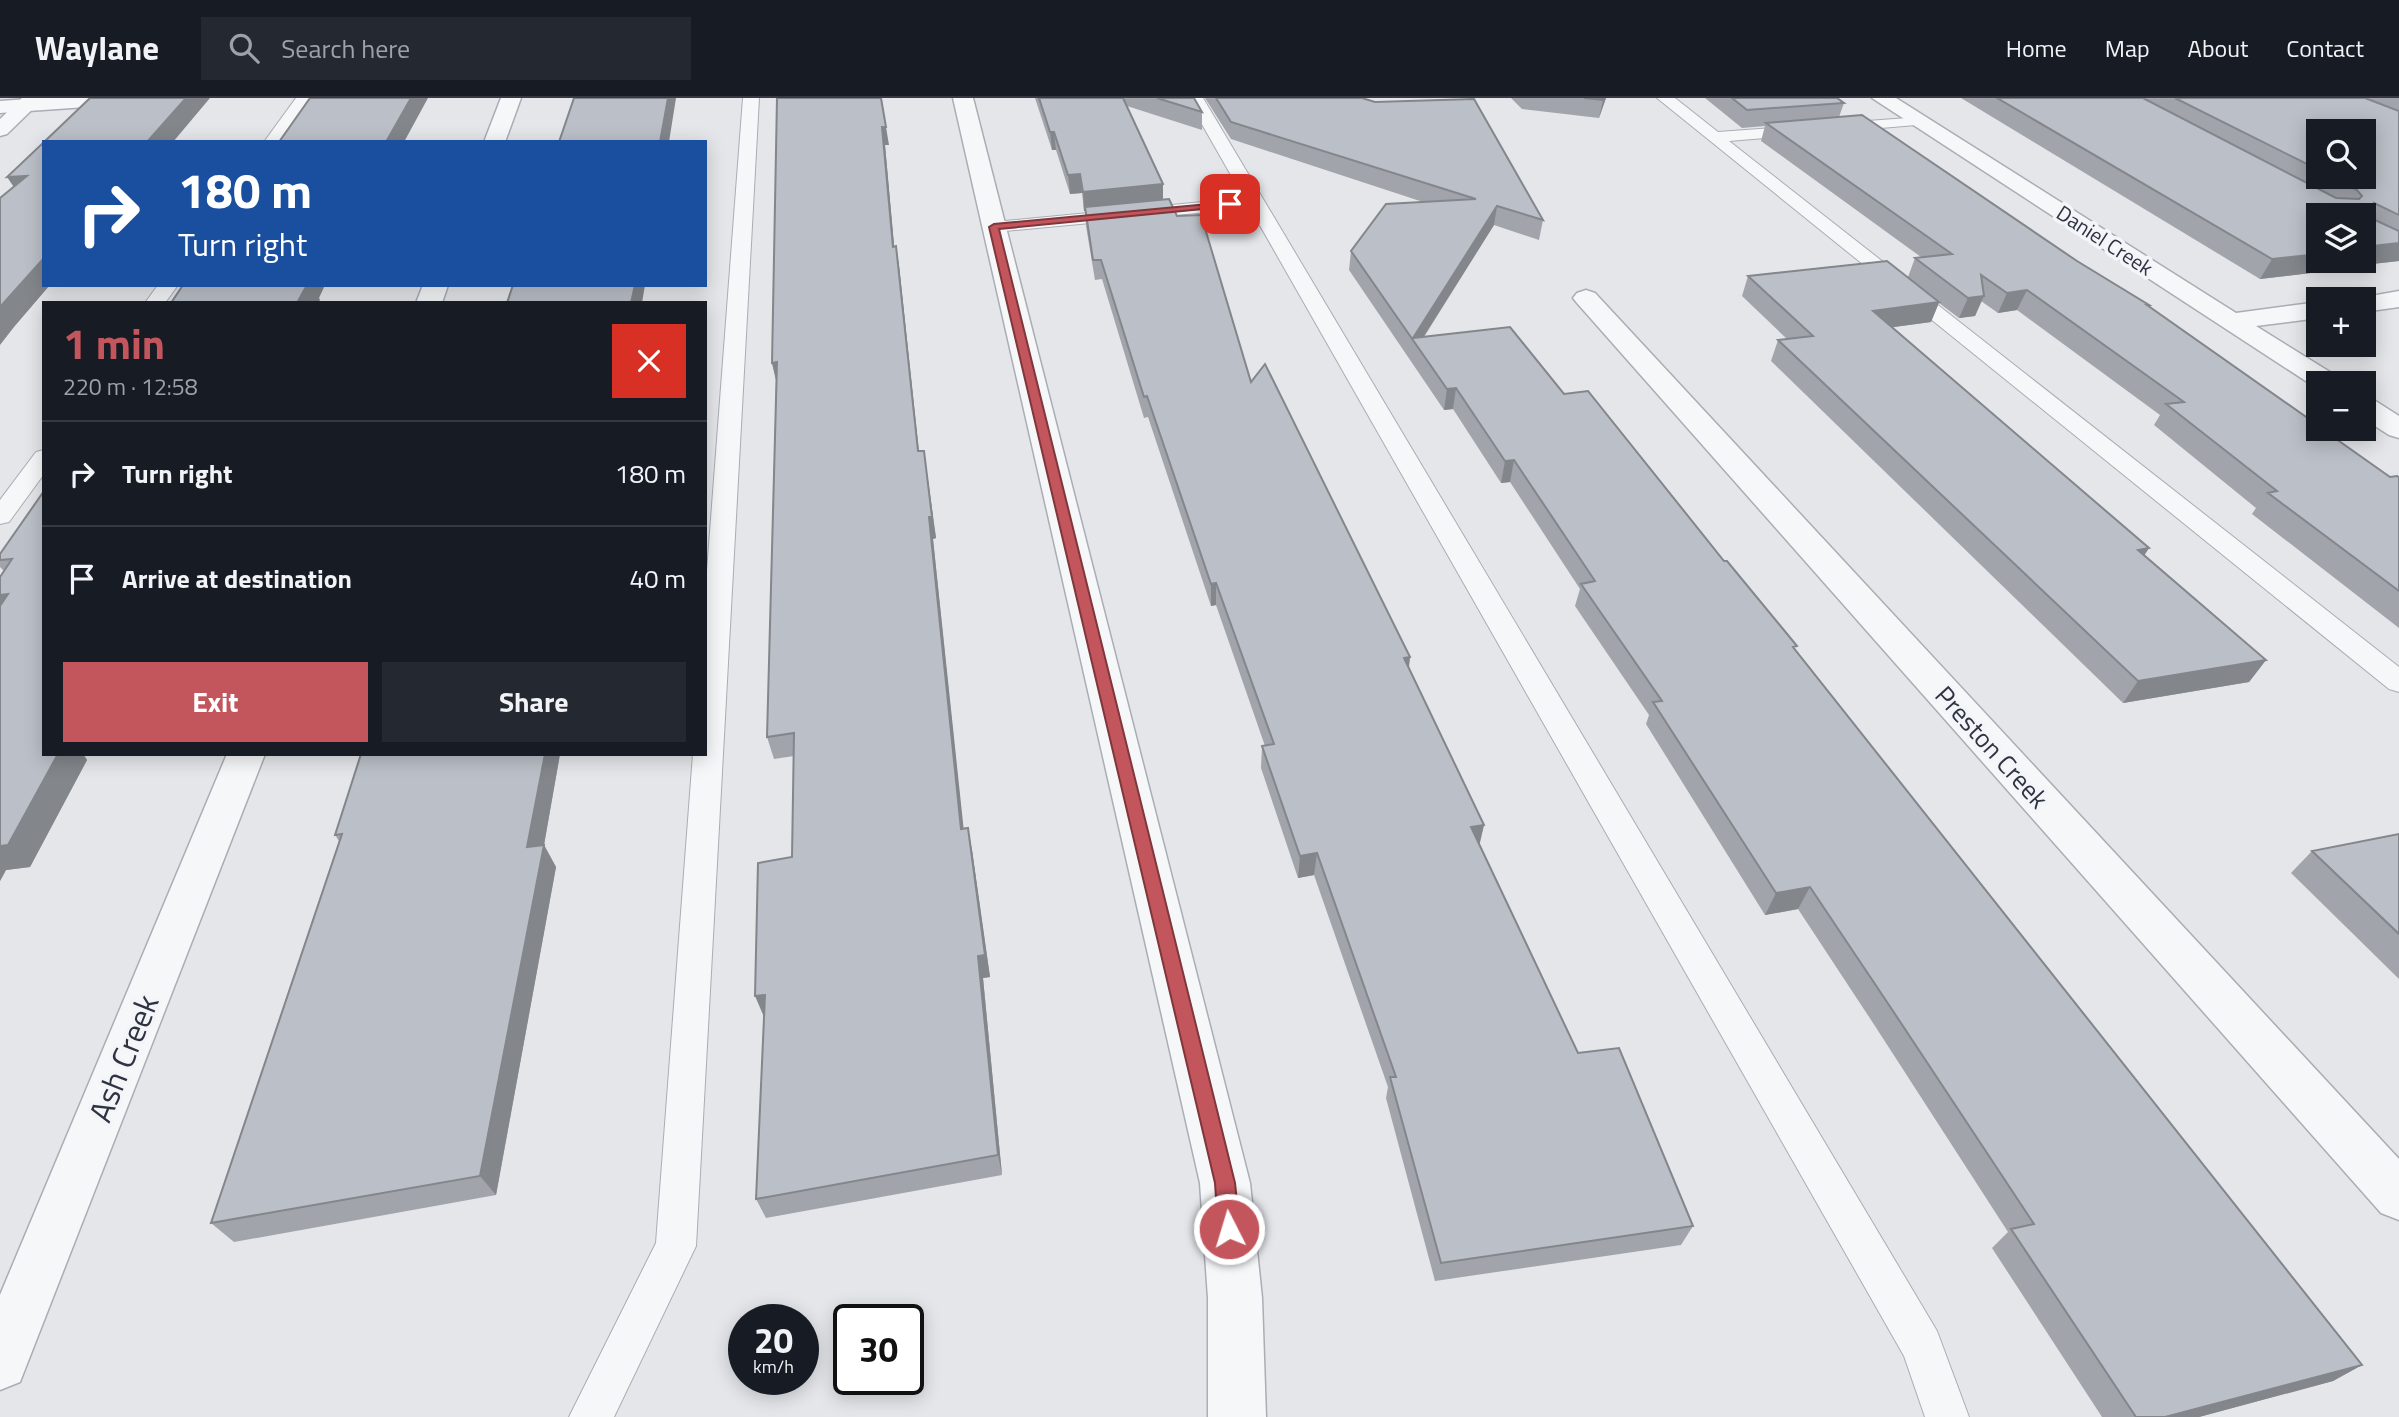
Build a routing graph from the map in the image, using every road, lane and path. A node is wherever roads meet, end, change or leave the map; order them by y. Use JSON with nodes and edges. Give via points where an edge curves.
{"nodes":[{"id":1,"x":129,"y":98,"type":"edge"},
{"id":2,"x":304,"y":98,"type":"edge"},
{"id":3,"x":512,"y":98,"type":"edge"},
{"id":4,"x":751,"y":98,"type":"edge"},
{"id":5,"x":963,"y":98,"type":"edge"},
{"id":6,"x":1195,"y":98,"type":"edge"},
{"id":7,"x":1665,"y":98,"type":"edge"},
{"id":8,"x":1882,"y":98,"type":"edge"},
{"id":9,"x":31,"y":102,"type":"edge"},
{"id":10,"x":0,"y":107,"type":"edge"},
{"id":11,"x":1916,"y":120,"type":"junction"},
{"id":12,"x":0,"y":130,"type":"edge"},
{"id":13,"x":1714,"y":137,"type":"junction"},
{"id":14,"x":273,"y":140,"type":"edge"},
{"id":15,"x":495,"y":140,"type":"edge"},
{"id":16,"x":1256,"y":202,"type":"junction"},
{"id":17,"x":994,"y":227,"type":"junction"},
{"id":18,"x":1586,"y":298,"type":"dead end"},
{"id":19,"x":2399,"y":299,"type":"edge"},
{"id":20,"x":2376,"y":302,"type":"edge"},
{"id":21,"x":2306,"y":312,"type":"edge"},
{"id":22,"x":2231,"y":321,"type":"junction"},
{"id":23,"x":2309,"y":371,"type":"edge"},
{"id":24,"x":2376,"y":414,"type":"edge"},
{"id":25,"x":2399,"y":429,"type":"edge"},
{"id":26,"x":42,"y":460,"type":"edge"},
{"id":27,"x":0,"y":517,"type":"edge"},
{"id":28,"x":2399,"y":682,"type":"edge"},
{"id":29,"x":245,"y":756,"type":"edge"},
{"id":30,"x":2399,"y":1196,"type":"edge"},
{"id":31,"x":0,"y":1362,"type":"edge"},
{"id":32,"x":591,"y":1417,"type":"edge"},
{"id":33,"x":1237,"y":1417,"type":"edge"},
{"id":34,"x":1947,"y":1417,"type":"edge"}],
"edges":[{"from":1,"to":9,"type":"street"},
{"from":2,"to":14,"type":"lane"},
{"from":3,"to":15,"type":"street"},
{"from":4,"to":32,"type":"lane","via":[[676,1246]]},
{"from":5,"to":17,"type":"street"},
{"from":6,"to":16,"type":"lane"},
{"from":7,"to":13,"type":"lane"},
{"from":8,"to":11,"type":"street","name":"Daniel Creek"},
{"from":9,"to":10,"type":"street"},
{"from":9,"to":12,"type":"street"},
{"from":11,"to":13,"type":"lane"},
{"from":11,"to":22,"type":"street","name":"Daniel Creek"},
{"from":13,"to":28,"type":"lane"},
{"from":16,"to":17,"type":"lane"},
{"from":16,"to":34,"type":"lane","via":[[1922,1346]]},
{"from":17,"to":33,"type":"street","via":[[1225,1183],[1235,1298]]},
{"from":18,"to":30,"type":"street","name":"Preston Creek"},
{"from":19,"to":20,"type":"street"},
{"from":21,"to":22,"type":"street"},
{"from":22,"to":23,"type":"street","name":"Daniel Creek"},
{"from":24,"to":25,"type":"street"},
{"from":26,"to":27,"type":"lane"},
{"from":29,"to":31,"type":"street","name":"Ash Creek"}]}
